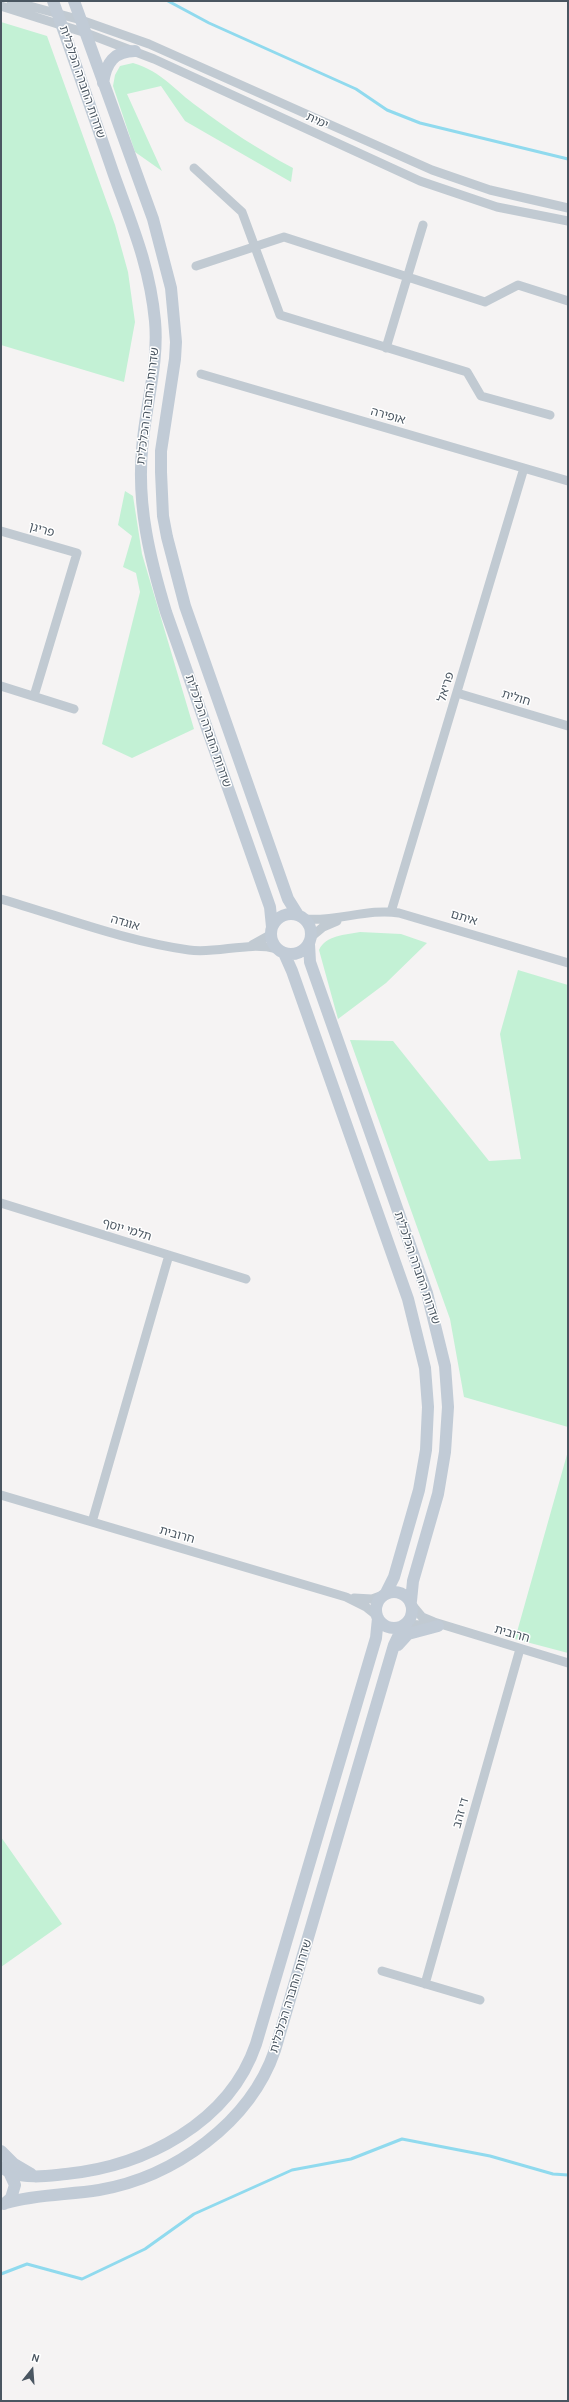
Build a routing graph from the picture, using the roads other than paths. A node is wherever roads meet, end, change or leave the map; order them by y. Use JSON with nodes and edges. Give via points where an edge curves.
{"nodes":[{"id":1,"x":10,"y":1,"type":"edge"},
{"id":2,"x":53,"y":1,"type":"edge"},
{"id":3,"x":74,"y":1,"type":"edge"},
{"id":4,"x":1,"y":6,"type":"edge"},
{"id":5,"x":58,"y":13,"type":"junction"},
{"id":6,"x":81,"y":20,"type":"junction"},
{"id":7,"x":62,"y":26,"type":"junction"},
{"id":8,"x":86,"y":33,"type":"junction"},
{"id":9,"x":135,"y":51,"type":"junction"},
{"id":10,"x":103,"y":84,"type":"junction"},
{"id":11,"x":194,"y":168,"type":"dead end"},
{"id":12,"x":568,"y":208,"type":"edge"},
{"id":13,"x":568,"y":221,"type":"edge"},
{"id":14,"x":423,"y":225,"type":"dead end"},
{"id":15,"x":257,"y":246,"type":"junction"},
{"id":16,"x":196,"y":266,"type":"dead end"},
{"id":17,"x":408,"y":277,"type":"junction"},
{"id":18,"x":568,"y":301,"type":"edge"},
{"id":19,"x":386,"y":348,"type":"junction"},
{"id":20,"x":201,"y":374,"type":"dead end"},
{"id":21,"x":550,"y":415,"type":"dead end"},
{"id":22,"x":524,"y":468,"type":"junction"},
{"id":23,"x":568,"y":481,"type":"edge"},
{"id":24,"x":1,"y":531,"type":"edge"},
{"id":25,"x":1,"y":686,"type":"edge"},
{"id":26,"x":457,"y":693,"type":"junction"},
{"id":27,"x":34,"y":696,"type":"junction"},
{"id":28,"x":74,"y":709,"type":"dead end"},
{"id":29,"x":568,"y":726,"type":"edge"},
{"id":30,"x":1,"y":898,"type":"edge"},
{"id":31,"x":391,"y":912,"type":"junction"},
{"id":32,"x":352,"y":916,"type":"junction"},
{"id":33,"x":302,"y":917,"type":"junction"},
{"id":34,"x":271,"y":931,"type":"junction"},
{"id":35,"x":310,"y":941,"type":"junction"},
{"id":36,"x":246,"y":947,"type":"junction"},
{"id":37,"x":280,"y":951,"type":"junction"},
{"id":38,"x":568,"y":963,"type":"edge"},
{"id":39,"x":1,"y":1203,"type":"edge"},
{"id":40,"x":169,"y":1255,"type":"junction"},
{"id":41,"x":246,"y":1279,"type":"dead end"},
{"id":42,"x":1,"y":1495,"type":"edge"},
{"id":43,"x":92,"y":1522,"type":"junction"},
{"id":44,"x":384,"y":1594,"type":"junction"},
{"id":45,"x":346,"y":1597,"type":"junction"},
{"id":46,"x":412,"y":1603,"type":"junction"},
{"id":47,"x":377,"y":1617,"type":"junction"},
{"id":48,"x":405,"y":1625,"type":"junction"},
{"id":49,"x":444,"y":1627,"type":"junction"},
{"id":50,"x":520,"y":1649,"type":"junction"},
{"id":51,"x":390,"y":1658,"type":"junction"},
{"id":52,"x":568,"y":1663,"type":"edge"},
{"id":53,"x":382,"y":1971,"type":"dead end"},
{"id":54,"x":425,"y":1984,"type":"junction"},
{"id":55,"x":480,"y":2000,"type":"dead end"},
{"id":56,"x":1,"y":2151,"type":"edge"},
{"id":57,"x":4,"y":2168,"type":"edge"},
{"id":58,"x":44,"y":2176,"type":"junction"},
{"id":59,"x":3,"y":2204,"type":"edge"}],
"edges":[{"from":1,"to":5,"type":"street","name":"ימית"},
{"from":2,"to":5,"type":"main road","name":"שדרות החברה הכלכלית"},
{"from":3,"to":6,"type":"main road","name":"שדרות החברה הכלכלית"},
{"from":4,"to":7,"type":"street","name":"ימית"},
{"from":5,"to":6,"type":"street","name":"ימית"},
{"from":5,"to":7,"type":"main road","name":"שדרות החברה הכלכלית"},
{"from":6,"to":8,"type":"main road","name":"שדרות החברה הכלכלית"},
{"from":6,"to":12,"type":"street","name":"ימית","via":[[188,60],[420,166],[490,190]]},
{"from":7,"to":8,"type":"street","name":"ימית"},
{"from":7,"to":34,"type":"main road","name":"שדרות החברה הכלכלית","via":[[134,225],[151,291],[156,342],[141,472],[144,518],[152,564],[166,612],[270,907]]},
{"from":8,"to":9,"type":"street","name":"ימית"},
{"from":8,"to":10,"type":"main road","name":"שדרות החברה הכלכלית"},
{"from":9,"to":10,"type":"main road","via":[[126,51],[114,57],[105,71]]},
{"from":9,"to":13,"type":"street","name":"ימית","via":[[420,181],[497,207]]},
{"from":10,"to":33,"type":"main road","name":"שדרות החברה הכלכלית","via":[[153,219],[171,288],[176,342],[163,437],[161,472],[163,516],[172,559],[185,606],[285,891]]},
{"from":11,"to":15,"type":"street","via":[[242,212]]},
{"from":14,"to":17,"type":"street"},
{"from":15,"to":16,"type":"street"},
{"from":15,"to":17,"type":"street","via":[[284,237]]},
{"from":15,"to":19,"type":"street","via":[[280,315]]},
{"from":17,"to":18,"type":"street","via":[[485,302],[518,285]]},
{"from":17,"to":19,"type":"street"},
{"from":19,"to":21,"type":"street","via":[[467,372],[481,396]]},
{"from":20,"to":22,"type":"street","name":"אופירה"},
{"from":22,"to":23,"type":"street","name":"אופירה"},
{"from":22,"to":26,"type":"street","name":"פריאל"},
{"from":24,"to":27,"type":"street","name":"פריגן","via":[[77,553]]},
{"from":25,"to":27,"type":"street"},
{"from":26,"to":29,"type":"street","name":"חולית"},
{"from":26,"to":31,"type":"street","name":"פריאל"},
{"from":27,"to":28,"type":"street"},
{"from":30,"to":36,"type":"street","name":"אוגדה","via":[[168,947],[210,952]]},
{"from":31,"to":32,"type":"street","name":"איתם"},
{"from":31,"to":38,"type":"street","name":"איתם","via":[[415,916]]},
{"from":32,"to":33,"type":"street","name":"איתם","via":[[317,920]]},
{"from":32,"to":35,"type":"street","name":"איתם","via":[[323,926]]},
{"from":33,"to":34,"type":"main road","via":[[285,914],[275,921]]},
{"from":33,"to":35,"type":"main road","via":[[309,924]]},
{"from":34,"to":36,"type":"street","name":"אוגדה"},
{"from":34,"to":37,"type":"main road"},
{"from":35,"to":37,"type":"main road","via":[[295,954]]},
{"from":35,"to":46,"type":"main road","name":"שדרות החברה הכלכלית","via":[[310,962],[427,1293],[445,1366],[448,1407],[445,1452],[438,1494],[413,1581]]},
{"from":36,"to":37,"type":"street","name":"אוגדה","via":[[262,946]]},
{"from":37,"to":44,"type":"main road","name":"שדרות החברה הכלכלית","via":[[290,963],[408,1300],[425,1368],[428,1407],[423,1469],[394,1577]]},
{"from":39,"to":40,"type":"street","name":"תלמי יוסף"},
{"from":40,"to":41,"type":"street","name":"תלמי יוסף"},
{"from":40,"to":43,"type":"street"},
{"from":42,"to":43,"type":"street","name":"חרובית"},
{"from":43,"to":45,"type":"street","name":"חרובית"},
{"from":44,"to":45,"type":"street","name":"חרובית","via":[[372,1599]]},
{"from":44,"to":46,"type":"main road","via":[[403,1593]]},
{"from":44,"to":47,"type":"main road","via":[[377,1604]]},
{"from":45,"to":47,"type":"street","name":"חרובית","via":[[366,1607]]},
{"from":46,"to":48,"type":"main road","via":[[412,1615]]},
{"from":46,"to":49,"type":"street","name":"חרובית","via":[[422,1617]]},
{"from":47,"to":48,"type":"main road","via":[[392,1628]]},
{"from":47,"to":58,"type":"main road","name":"שדרות החברה הכלכלית","via":[[376,1638],[246,2070],[228,2094],[201,2120],[155,2150],[112,2167]]},
{"from":48,"to":49,"type":"street","name":"חרובית"},
{"from":48,"to":51,"type":"main road","name":"שדרות החברה הכלכלית"},
{"from":49,"to":50,"type":"street","name":"חרובית"},
{"from":49,"to":51,"type":"main road","via":[[408,1634]]},
{"from":50,"to":52,"type":"street","name":"חרובית"},
{"from":50,"to":54,"type":"street","name":"די זהב"},
{"from":51,"to":59,"type":"main road","name":"שדרות החברה הכלכלית","via":[[275,2050],[255,2092],[213,2135],[180,2159],[152,2174],[100,2190],[27,2198]]},
{"from":53,"to":54,"type":"street"},
{"from":54,"to":55,"type":"street"},
{"from":56,"to":58,"type":"main road","via":[[24,2170]]},
{"from":57,"to":58,"type":"main road","name":"שדרות החברה הכלכלית","via":[[23,2177]]},
{"from":57,"to":59,"type":"main road","via":[[13,2178],[14,2192]]}]}
